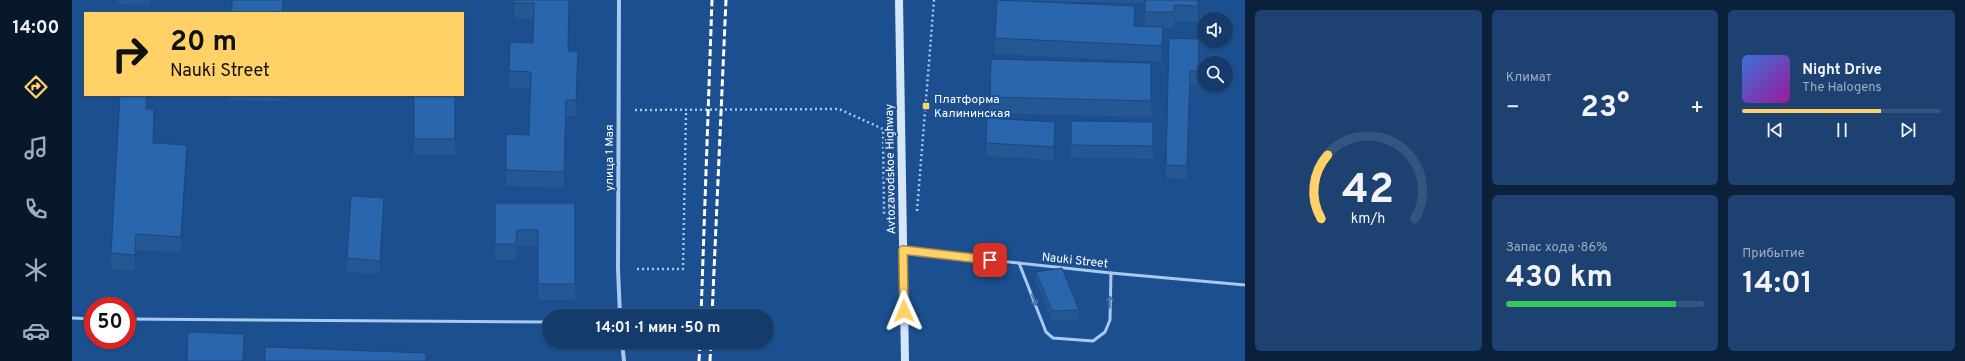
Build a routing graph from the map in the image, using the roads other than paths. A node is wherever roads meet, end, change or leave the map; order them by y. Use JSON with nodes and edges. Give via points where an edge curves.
{"nodes":[{"id":1,"x":619,"y":0,"type":"edge"},
{"id":2,"x":899,"y":0,"type":"edge"},
{"id":3,"x":903,"y":250,"type":"junction"},
{"id":4,"x":1019,"y":264,"type":"junction"},
{"id":5,"x":1110,"y":273,"type":"junction"},
{"id":6,"x":1245,"y":285,"type":"edge"},
{"id":7,"x":620,"y":309,"type":"edge"},
{"id":8,"x":72,"y":318,"type":"edge"},
{"id":9,"x":84,"y":318,"type":"edge"},
{"id":10,"x":136,"y":319,"type":"edge"},
{"id":11,"x":542,"y":322,"type":"edge"},
{"id":12,"x":623,"y":349,"type":"edge"},
{"id":13,"x":624,"y":361,"type":"edge"},
{"id":14,"x":906,"y":361,"type":"edge"}],
"edges":[{"from":1,"to":7,"type":"street","name":"улица 1 Мая"},
{"from":2,"to":3,"type":"main road","name":"Avtozavodskoe Highway"},
{"from":3,"to":4,"type":"lane","name":"Nauki Street"},
{"from":3,"to":14,"type":"main road","name":"Avtozavodskoe Highway"},
{"from":4,"to":5,"type":"lane","name":"Nauki Street"},
{"from":4,"to":5,"type":"lane","one_way":true,"via":[[1046,332],[1053,338],[1093,341],[1105,332],[1110,320]]},
{"from":5,"to":6,"type":"lane","name":"Nauki Street"},
{"from":8,"to":9,"type":"lane"},
{"from":10,"to":11,"type":"lane"},
{"from":12,"to":13,"type":"street"}]}
